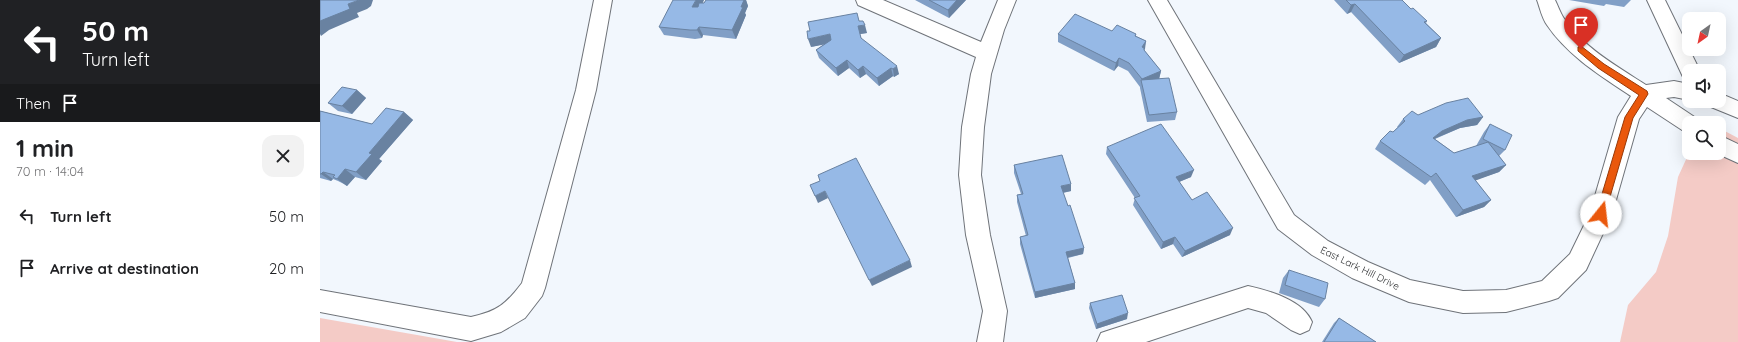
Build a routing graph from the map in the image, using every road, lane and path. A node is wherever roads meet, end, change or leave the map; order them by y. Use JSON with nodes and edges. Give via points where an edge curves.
{"nodes":[{"id":1,"x":603,"y":0,"type":"edge"},
{"id":2,"x":865,"y":0,"type":"edge"},
{"id":3,"x":1007,"y":0,"type":"edge"},
{"id":4,"x":1157,"y":0,"type":"edge"},
{"id":5,"x":1546,"y":0,"type":"edge"},
{"id":6,"x":1656,"y":0,"type":"edge"},
{"id":7,"x":987,"y":52,"type":"junction"},
{"id":8,"x":1687,"y":64,"type":"edge"},
{"id":9,"x":1682,"y":91,"type":"edge"},
{"id":10,"x":1644,"y":94,"type":"junction"},
{"id":11,"x":1726,"y":105,"type":"edge"},
{"id":12,"x":1738,"y":110,"type":"edge"},
{"id":13,"x":1682,"y":119,"type":"edge"},
{"id":14,"x":1726,"y":148,"type":"edge"},
{"id":15,"x":1738,"y":154,"type":"edge"},
{"id":16,"x":320,"y":301,"type":"edge"},
{"id":17,"x":1300,"y":322,"type":"dead end"},
{"id":18,"x":990,"y":342,"type":"edge"},
{"id":19,"x":1110,"y":342,"type":"edge"}],
"edges":[{"from":1,"to":16,"type":"street","via":[[586,90],[533,288],[516,310],[492,324],[471,329]]},
{"from":2,"to":7,"type":"street"},
{"from":3,"to":7,"type":"street"},
{"from":4,"to":10,"type":"street","name":"East Lark Hill Drive","via":[[1286,222],[1320,248],[1360,270],[1409,291],[1463,302],[1506,301],[1549,290],[1578,262],[1601,214],[1629,117]]},
{"from":5,"to":10,"type":"street","via":[[1554,20],[1570,40],[1601,66]]},
{"from":6,"to":8,"type":"street"},
{"from":7,"to":18,"type":"street","via":[[973,127],[970,175],[978,235],[995,311]]},
{"from":9,"to":10,"type":"street","via":[[1674,89]]},
{"from":10,"to":13,"type":"street"},
{"from":11,"to":12,"type":"street"},
{"from":14,"to":15,"type":"street"},
{"from":17,"to":19,"type":"street","via":[[1272,303],[1248,297]]}]}
